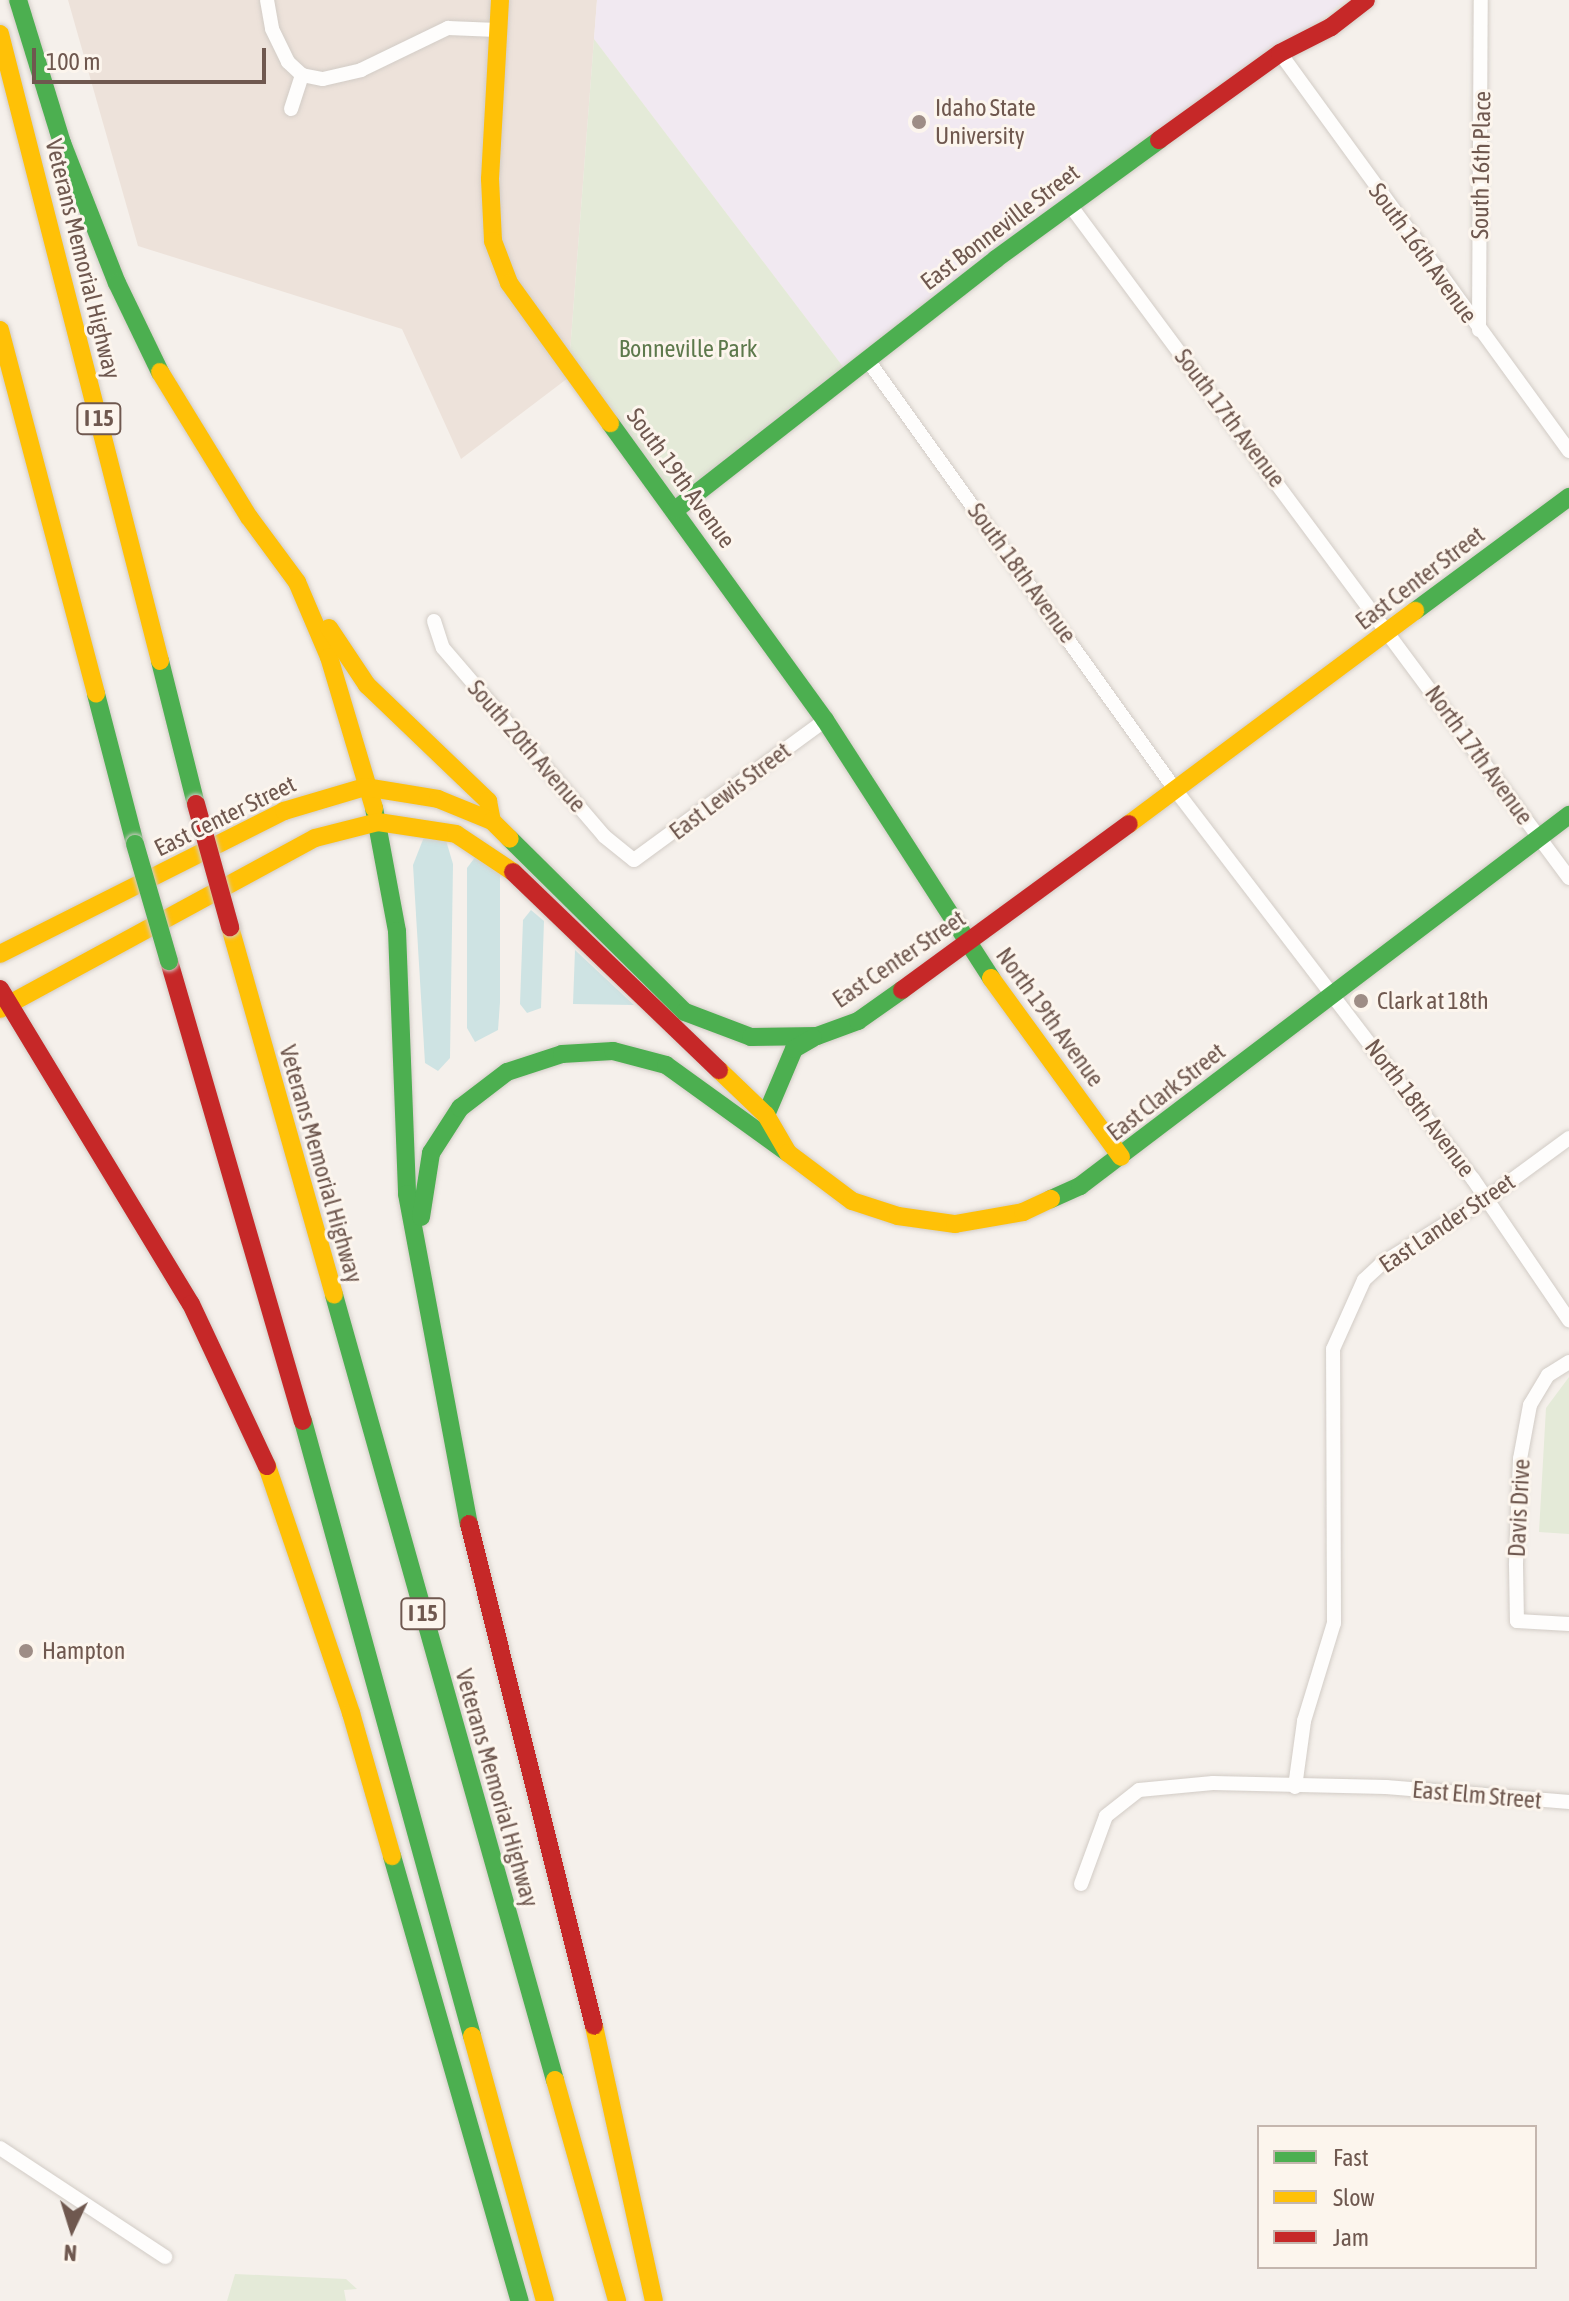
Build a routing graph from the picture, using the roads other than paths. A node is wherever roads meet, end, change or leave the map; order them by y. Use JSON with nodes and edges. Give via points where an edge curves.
{"nodes":[{"id":1,"x":18,"y":0,"type":"edge"},
{"id":2,"x":267,"y":0,"type":"edge"},
{"id":3,"x":500,"y":0,"type":"edge"},
{"id":4,"x":1366,"y":0,"type":"edge"},
{"id":5,"x":1481,"y":0,"type":"edge"},
{"id":6,"x":497,"y":30,"type":"junction"},
{"id":7,"x":0,"y":34,"type":"edge"},
{"id":8,"x":1280,"y":53,"type":"junction"},
{"id":9,"x":302,"y":75,"type":"junction"},
{"id":10,"x":291,"y":109,"type":"dead end"},
{"id":11,"x":1070,"y":205,"type":"junction"},
{"id":12,"x":0,"y":330,"type":"edge"},
{"id":13,"x":1479,"y":330,"type":"junction"},
{"id":14,"x":867,"y":359,"type":"junction"},
{"id":15,"x":1569,"y":451,"type":"edge"},
{"id":16,"x":1569,"y":497,"type":"edge"},
{"id":17,"x":675,"y":510,"type":"junction"},
{"id":18,"x":297,"y":582,"type":"junction"},
{"id":19,"x":434,"y":621,"type":"dead end"},
{"id":20,"x":1390,"y":631,"type":"junction"},
{"id":21,"x":825,"y":720,"type":"junction"},
{"id":22,"x":365,"y":787,"type":"junction"},
{"id":23,"x":1174,"y":788,"type":"junction"},
{"id":24,"x":1569,"y":815,"type":"edge"},
{"id":25,"x":492,"y":821,"type":"junction"},
{"id":26,"x":378,"y":822,"type":"junction"},
{"id":27,"x":1539,"y":837,"type":"junction"},
{"id":28,"x":634,"y":860,"type":"joint"},
{"id":29,"x":1569,"y":878,"type":"edge"},
{"id":30,"x":967,"y":944,"type":"junction"},
{"id":31,"x":0,"y":954,"type":"edge"},
{"id":32,"x":1333,"y":994,"type":"junction"},
{"id":33,"x":3,"y":1000,"type":"edge"},
{"id":34,"x":817,"y":1036,"type":"junction"},
{"id":35,"x":766,"y":1115,"type":"junction"},
{"id":36,"x":1569,"y":1138,"type":"edge"},
{"id":37,"x":788,"y":1153,"type":"junction"},
{"id":38,"x":1121,"y":1157,"type":"junction"},
{"id":39,"x":1486,"y":1199,"type":"junction"},
{"id":40,"x":419,"y":1252,"type":"junction"},
{"id":41,"x":1569,"y":1320,"type":"edge"},
{"id":42,"x":1569,"y":1362,"type":"edge"},
{"id":43,"x":1569,"y":1624,"type":"edge"},
{"id":44,"x":1295,"y":1787,"type":"junction"},
{"id":45,"x":1569,"y":1802,"type":"edge"},
{"id":46,"x":1081,"y":1884,"type":"dead end"},
{"id":47,"x":0,"y":2148,"type":"edge"},
{"id":48,"x":165,"y":2257,"type":"dead end"},
{"id":49,"x":520,"y":2301,"type":"edge"},
{"id":50,"x":545,"y":2301,"type":"edge"},
{"id":51,"x":617,"y":2301,"type":"edge"},
{"id":52,"x":654,"y":2301,"type":"edge"}],
"edges":[{"from":1,"to":18,"type":"main road","via":[[62,143],[148,347],[249,517]]},
{"from":2,"to":9,"type":"street","via":[[272,29],[288,62]]},
{"from":3,"to":6,"type":"main road","name":"South 19th Avenue"},
{"from":4,"to":8,"type":"main road","name":"East Bonneville Street","via":[[1331,27]]},
{"from":5,"to":13,"type":"street","name":"South 16th Place"},
{"from":6,"to":9,"type":"street","via":[[448,28],[361,70],[323,79]]},
{"from":6,"to":17,"type":"main road","name":"South 19th Avenue","via":[[490,179],[493,241],[509,283]]},
{"from":7,"to":51,"type":"main road","name":"Veterans Memorial Highway","number":"I 15","bridge":true,"via":[[196,804]]},
{"from":8,"to":11,"type":"main road","name":"East Bonneville Street"},
{"from":8,"to":13,"type":"street","name":"South 16th Avenue"},
{"from":9,"to":10,"type":"street"},
{"from":11,"to":14,"type":"main road","name":"East Bonneville Street"},
{"from":11,"to":20,"type":"street","name":"South 17th Avenue"},
{"from":12,"to":50,"type":"main road","bridge":true,"via":[[135,844],[294,1388]]},
{"from":13,"to":15,"type":"street","name":"South 16th Avenue"},
{"from":14,"to":17,"type":"main road","name":"East Bonneville Street"},
{"from":14,"to":23,"type":"street","name":"South 18th Avenue"},
{"from":16,"to":20,"type":"main road","name":"East Center Street"},
{"from":17,"to":21,"type":"main road","name":"South 19th Avenue"},
{"from":18,"to":22,"type":"main road","via":[[329,657]]},
{"from":18,"to":25,"type":"main road","via":[[367,685],[488,801]]},
{"from":19,"to":28,"type":"street","name":"South 20th Avenue","via":[[443,648],[604,836]]},
{"from":20,"to":23,"type":"main road","name":"East Center Street"},
{"from":20,"to":27,"type":"street","name":"North 17th Avenue"},
{"from":21,"to":28,"type":"street","name":"East Lewis Street"},
{"from":21,"to":30,"type":"main road","name":"South 19th Avenue"},
{"from":22,"to":25,"type":"main road","name":"East Center Street","via":[[438,799]]},
{"from":22,"to":26,"type":"main road"},
{"from":22,"to":31,"type":"main road","name":"East Center Street","via":[[284,811]]},
{"from":23,"to":30,"type":"main road","name":"East Center Street"},
{"from":23,"to":32,"type":"street","name":"North 18th Avenue"},
{"from":24,"to":27,"type":"main road","name":"East Clark Street"},
{"from":25,"to":34,"type":"main road","name":"East Center Street","via":[[685,1012],[751,1037]]},
{"from":26,"to":33,"type":"main road","via":[[315,838]]},
{"from":26,"to":35,"type":"main road","via":[[456,834],[512,871]]},
{"from":26,"to":40,"type":"main road","via":[[397,931],[407,1194]]},
{"from":27,"to":29,"type":"street","name":"North 17th Avenue"},
{"from":27,"to":32,"type":"main road","name":"East Clark Street"},
{"from":30,"to":34,"type":"main road","name":"East Center Street","via":[[858,1021]]},
{"from":30,"to":38,"type":"main road","name":"North 19th Avenue"},
{"from":32,"to":38,"type":"main road","name":"East Clark Street"},
{"from":32,"to":39,"type":"street","name":"North 18th Avenue"},
{"from":33,"to":49,"type":"main road","via":[[191,1304],[273,1478],[351,1713]]},
{"from":34,"to":35,"type":"main road","via":[[794,1049]]},
{"from":35,"to":37,"type":"main road","name":"East Clark Street"},
{"from":36,"to":39,"type":"street","name":"East Lander Street"},
{"from":37,"to":38,"type":"main road","name":"East Clark Street","via":[[852,1201],[898,1216],[955,1224],[1023,1212],[1080,1186]]},
{"from":37,"to":40,"type":"main road","via":[[666,1065],[613,1051],[534,1061],[481,1088],[460,1108],[431,1153]]},
{"from":39,"to":41,"type":"street","name":"North 18th Avenue"},
{"from":39,"to":44,"type":"street","name":"East Lander Street","via":[[1364,1280],[1333,1349],[1334,1623],[1304,1721]]},
{"from":40,"to":52,"type":"main road","via":[[459,1484],[573,1927]]},
{"from":42,"to":43,"type":"street","name":"Davis Drive","via":[[1548,1375],[1530,1405],[1520,1459],[1516,1565],[1517,1621]]},
{"from":44,"to":45,"type":"street","name":"East Elm Street","via":[[1386,1787]]},
{"from":44,"to":46,"type":"street","name":"East Elm Street","via":[[1213,1783],[1139,1790],[1106,1816]]},
{"from":47,"to":48,"type":"street"}]}
